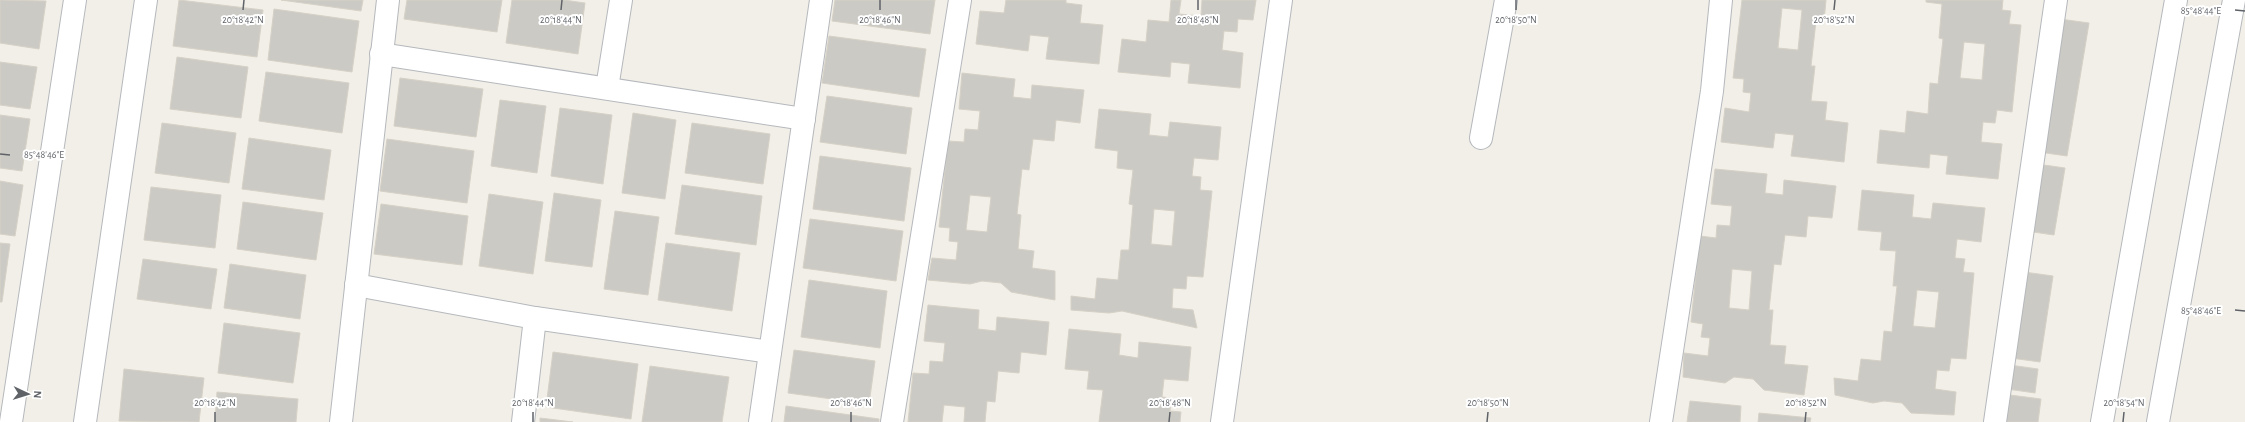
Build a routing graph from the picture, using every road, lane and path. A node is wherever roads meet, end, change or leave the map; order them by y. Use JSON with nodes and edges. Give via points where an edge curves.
{"nodes":[{"id":1,"x":75,"y":0,"type":"edge"},
{"id":2,"x":146,"y":0,"type":"edge"},
{"id":3,"x":388,"y":0,"type":"edge"},
{"id":4,"x":621,"y":0,"type":"edge"},
{"id":5,"x":821,"y":0,"type":"edge"},
{"id":6,"x":960,"y":0,"type":"edge"},
{"id":7,"x":1281,"y":0,"type":"edge"},
{"id":8,"x":1506,"y":0,"type":"edge"},
{"id":9,"x":1721,"y":0,"type":"edge"},
{"id":10,"x":2056,"y":0,"type":"edge"},
{"id":11,"x":2176,"y":0,"type":"edge"},
{"id":12,"x":2234,"y":0,"type":"edge"},
{"id":13,"x":381,"y":54,"type":"junction"},
{"id":14,"x":607,"y":88,"type":"junction"},
{"id":15,"x":804,"y":119,"type":"junction"},
{"id":16,"x":1480,"y":138,"type":"dead end"},
{"id":17,"x":356,"y":285,"type":"junction"},
{"id":18,"x":535,"y":318,"type":"junction"},
{"id":19,"x":770,"y":352,"type":"junction"},
{"id":20,"x":11,"y":422,"type":"edge"},
{"id":21,"x":85,"y":422,"type":"edge"},
{"id":22,"x":342,"y":422,"type":"edge"},
{"id":23,"x":523,"y":422,"type":"edge"},
{"id":24,"x":760,"y":422,"type":"edge"},
{"id":25,"x":892,"y":422,"type":"edge"},
{"id":26,"x":1222,"y":422,"type":"edge"},
{"id":27,"x":1661,"y":422,"type":"edge"},
{"id":28,"x":1994,"y":422,"type":"edge"},
{"id":29,"x":2102,"y":422,"type":"edge"},
{"id":30,"x":2158,"y":422,"type":"edge"}],
"edges":[{"from":1,"to":20,"type":"street"},
{"from":2,"to":21,"type":"street"},
{"from":3,"to":13,"type":"street"},
{"from":4,"to":14,"type":"street"},
{"from":5,"to":15,"type":"street"},
{"from":6,"to":25,"type":"street"},
{"from":7,"to":26,"type":"street"},
{"from":8,"to":16,"type":"street"},
{"from":9,"to":27,"type":"street","via":[[1712,91]]},
{"from":10,"to":28,"type":"street"},
{"from":11,"to":29,"type":"street"},
{"from":12,"to":30,"type":"street"},
{"from":13,"to":14,"type":"street"},
{"from":13,"to":17,"type":"street"},
{"from":14,"to":15,"type":"street"},
{"from":15,"to":19,"type":"street"},
{"from":17,"to":18,"type":"street"},
{"from":17,"to":22,"type":"street"},
{"from":18,"to":19,"type":"street"},
{"from":18,"to":23,"type":"street"},
{"from":19,"to":24,"type":"street"}]}
